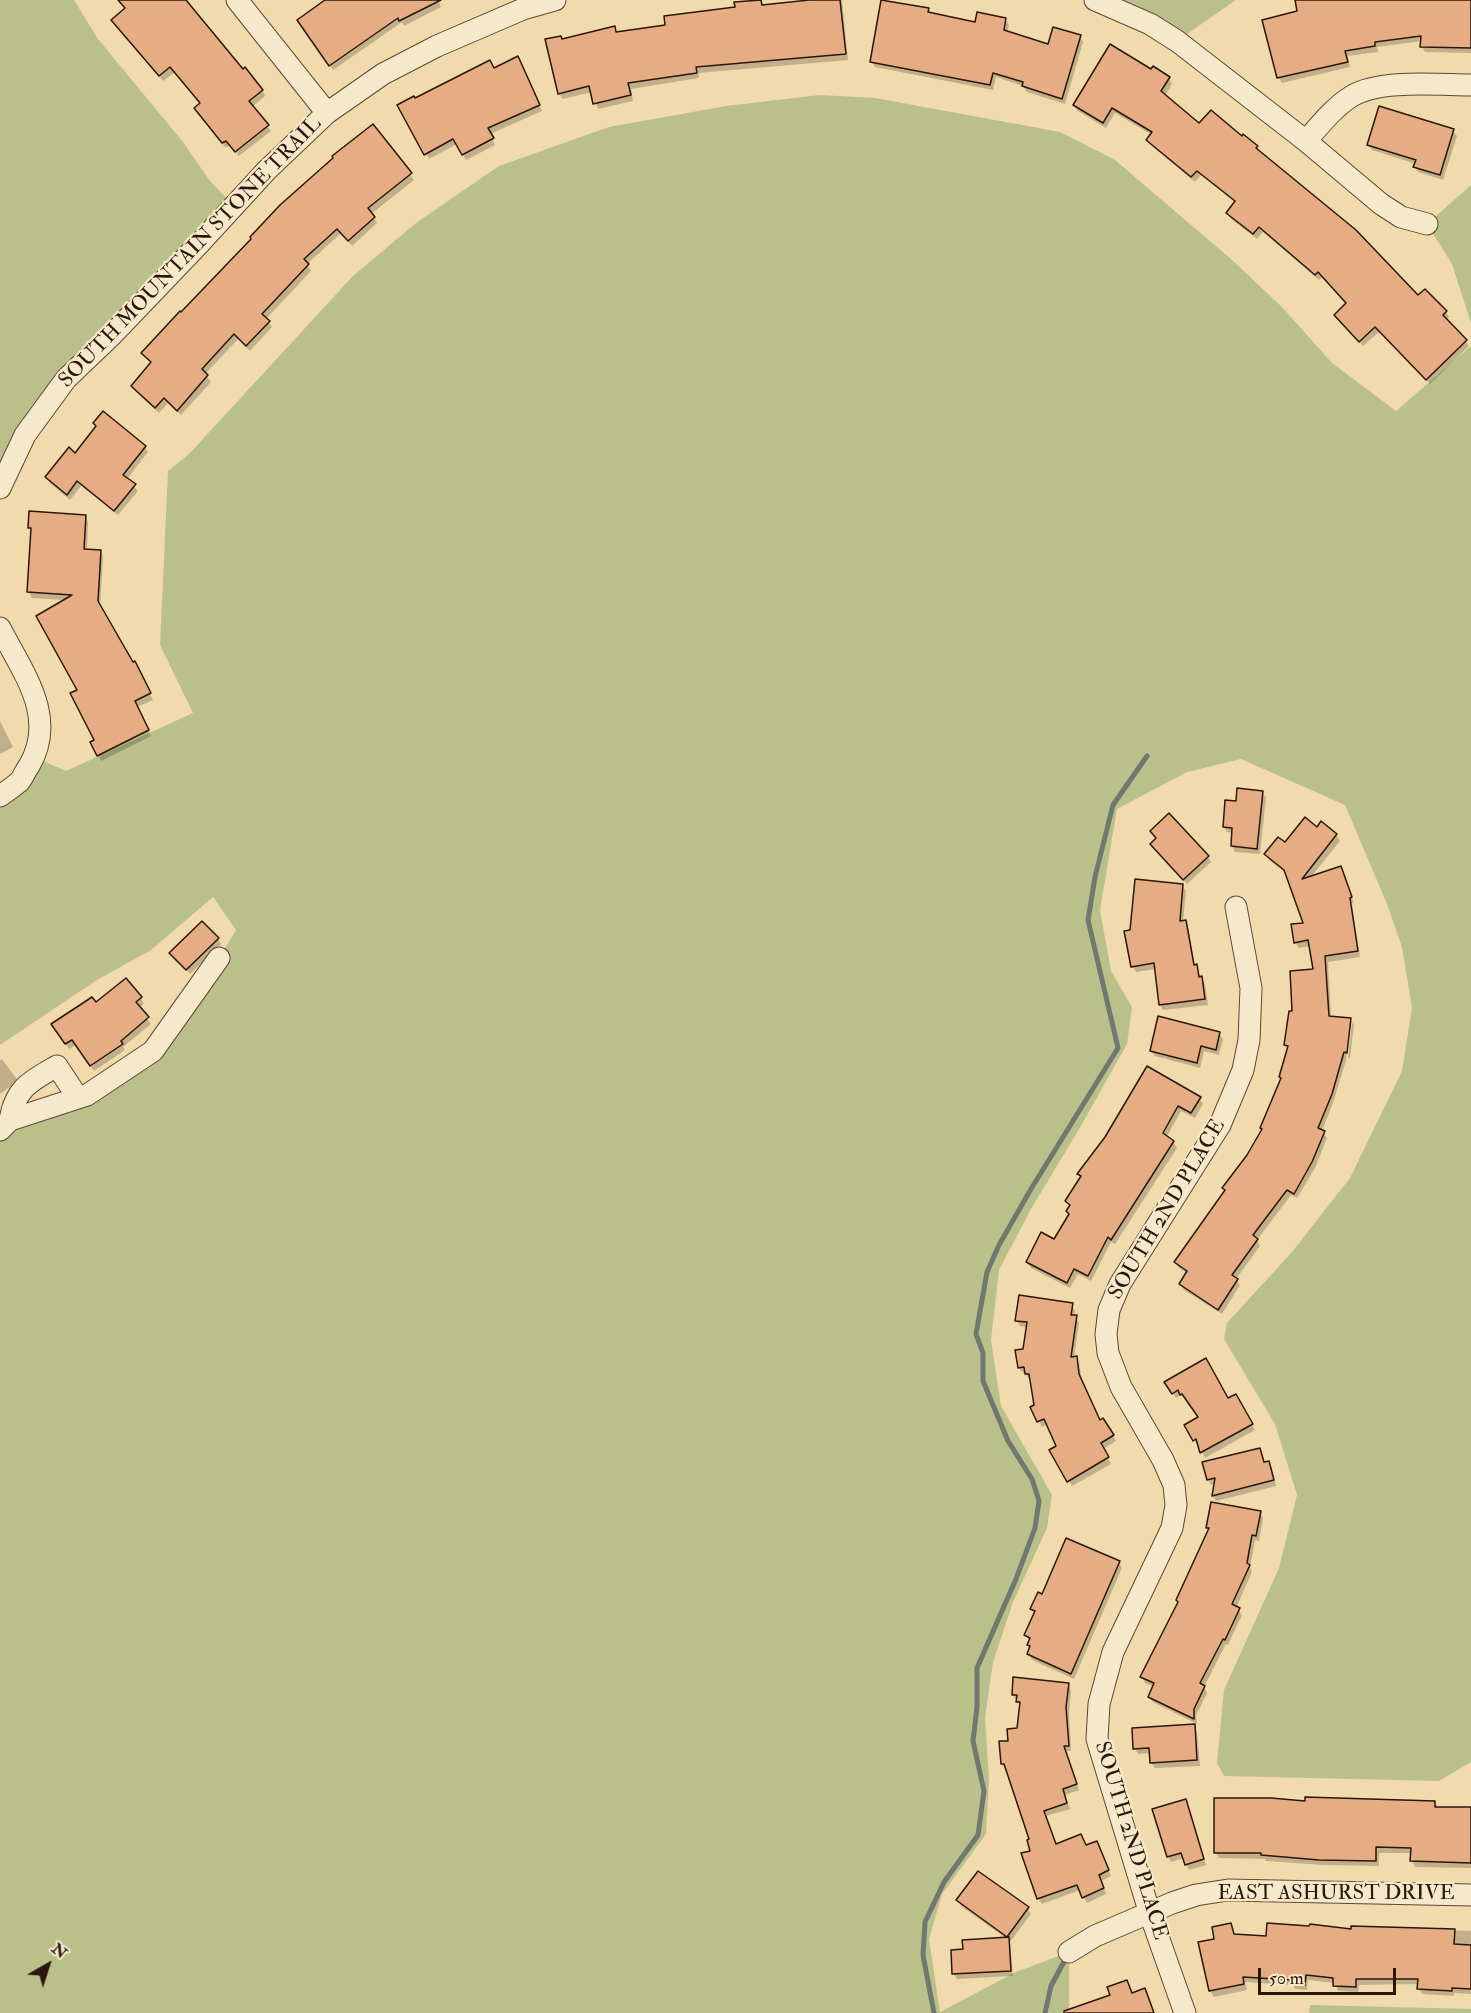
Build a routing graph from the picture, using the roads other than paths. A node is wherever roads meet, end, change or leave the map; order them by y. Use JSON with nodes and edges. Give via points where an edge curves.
{"nodes":[{"id":1,"x":237,"y":0,"type":"edge"},
{"id":2,"x":555,"y":0,"type":"edge"},
{"id":3,"x":1095,"y":0,"type":"edge"},
{"id":4,"x":1471,"y":85,"type":"edge"},
{"id":5,"x":327,"y":113,"type":"junction"},
{"id":6,"x":1306,"y":141,"type":"junction"},
{"id":7,"x":1427,"y":224,"type":"dead end"},
{"id":8,"x":0,"y":488,"type":"edge"},
{"id":9,"x":0,"y":628,"type":"edge"},
{"id":10,"x":0,"y":796,"type":"edge"},
{"id":11,"x":1236,"y":906,"type":"dead end"},
{"id":12,"x":219,"y":958,"type":"dead end"},
{"id":13,"x":78,"y":1098,"type":"junction"},
{"id":14,"x":5,"y":1125,"type":"edge"},
{"id":15,"x":1471,"y":1895,"type":"edge"},
{"id":16,"x":1149,"y":1914,"type":"junction"},
{"id":17,"x":1069,"y":1952,"type":"dead end"},
{"id":18,"x":1185,"y":2013,"type":"edge"}],
"edges":[{"from":1,"to":5,"type":"street"},
{"from":2,"to":5,"type":"street","name":"SOUTH MOUNTAIN STONE TRAIL","via":[[523,9],[437,46],[383,74]]},
{"from":3,"to":6,"type":"street","via":[[1150,24],[1177,41]]},
{"from":4,"to":6,"type":"street","via":[[1374,88],[1346,101]]},
{"from":5,"to":8,"type":"street","name":"SOUTH MOUNTAIN STONE TRAIL","via":[[66,379],[25,435]]},
{"from":6,"to":7,"type":"street","via":[[1401,218]]},
{"from":9,"to":10,"type":"street","via":[[40,711],[41,735],[20,781]]},
{"from":11,"to":16,"type":"street","name":"SOUTH 2ND PLACE","via":[[1251,988],[1250,1040],[1243,1070],[1220,1125],[1119,1284],[1109,1310],[1106,1334],[1120,1387],[1163,1460],[1174,1485],[1176,1504],[1172,1528],[1113,1652],[1099,1704],[1097,1739]]},
{"from":12,"to":13,"type":"street","via":[[153,1051]]},
{"from":13,"to":14,"type":"street"},
{"from":13,"to":14,"type":"street","via":[[57,1066],[27,1084],[12,1104]]},
{"from":15,"to":16,"type":"street","name":"EAST ASHURST DRIVE","via":[[1228,1890],[1197,1895]]},
{"from":16,"to":17,"type":"street","name":"EAST ASHURST DRIVE","via":[[1095,1936]]},
{"from":16,"to":18,"type":"street","name":"SOUTH 2ND PLACE"}]}
